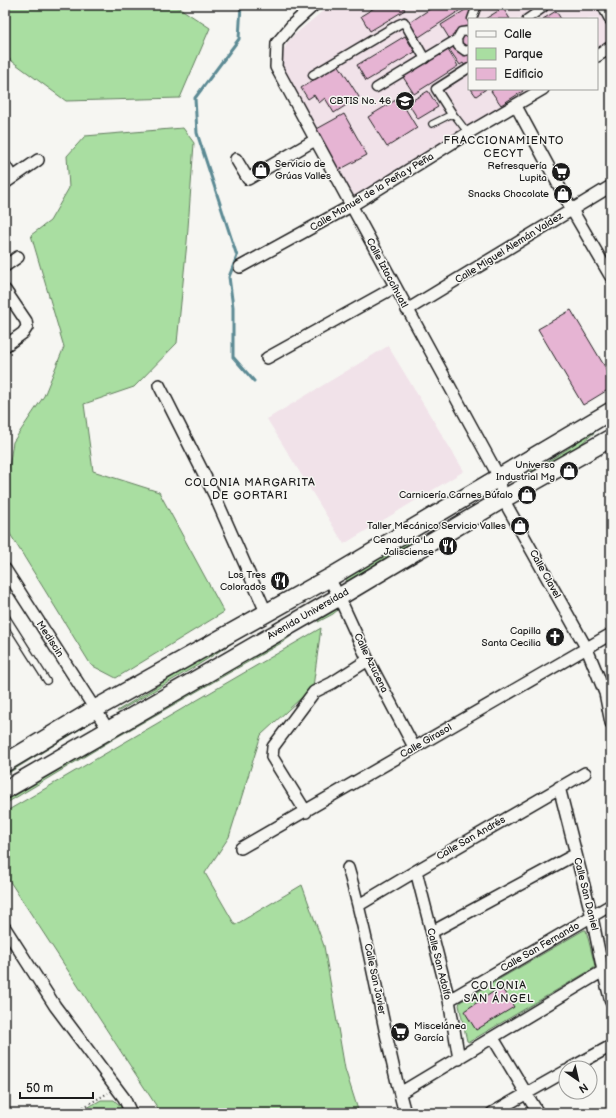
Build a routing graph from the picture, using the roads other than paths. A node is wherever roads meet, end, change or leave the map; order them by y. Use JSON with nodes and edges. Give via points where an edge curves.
{"nodes":[{"id":1,"x":314,"y":5,"type":"edge"},
{"id":2,"x":477,"y":5,"type":"edge"},
{"id":3,"x":603,"y":5,"type":"edge"},
{"id":4,"x":544,"y":8,"type":"dead end"},
{"id":5,"x":472,"y":18,"type":"edge"},
{"id":6,"x":529,"y":18,"type":"edge"},
{"id":7,"x":611,"y":20,"type":"edge"},
{"id":8,"x":468,"y":30,"type":"edge"},
{"id":9,"x":457,"y":39,"type":"junction"},
{"id":10,"x":611,"y":48,"type":"edge"},
{"id":11,"x":468,"y":50,"type":"edge"},
{"id":12,"x":598,"y":55,"type":"edge"},
{"id":13,"x":425,"y":59,"type":"junction"},
{"id":14,"x":468,"y":69,"type":"edge"},
{"id":15,"x":313,"y":75,"type":"dead end"},
{"id":16,"x":376,"y":88,"type":"dead end"},
{"id":17,"x":541,"y":90,"type":"edge"},
{"id":18,"x":516,"y":106,"type":"junction"},
{"id":19,"x":452,"y":114,"type":"junction"},
{"id":20,"x":432,"y":124,"type":"dead end"},
{"id":21,"x":468,"y":133,"type":"junction"},
{"id":22,"x":315,"y":140,"type":"junction"},
{"id":23,"x":236,"y":159,"type":"dead end"},
{"id":24,"x":38,"y":160,"type":"dead end"},
{"id":25,"x":5,"y":166,"type":"edge"},
{"id":26,"x":9,"y":180,"type":"edge"},
{"id":27,"x":611,"y":186,"type":"edge"},
{"id":28,"x":351,"y":206,"type":"junction"},
{"id":29,"x":572,"y":210,"type":"junction"},
{"id":30,"x":18,"y":257,"type":"dead end"},
{"id":31,"x":5,"y":266,"type":"edge"},
{"id":32,"x":240,"y":267,"type":"dead end"},
{"id":33,"x":611,"y":277,"type":"edge"},
{"id":34,"x":395,"y":287,"type":"junction"},
{"id":35,"x":5,"y":290,"type":"edge"},
{"id":36,"x":407,"y":310,"type":"junction"},
{"id":37,"x":5,"y":346,"type":"edge"},
{"id":38,"x":267,"y":358,"type":"dead end"},
{"id":39,"x":159,"y":385,"type":"dead end"},
{"id":40,"x":611,"y":411,"type":"edge"},
{"id":41,"x":611,"y":438,"type":"edge"},
{"id":42,"x":499,"y":477,"type":"junction"},
{"id":43,"x":503,"y":499,"type":"junction"},
{"id":44,"x":5,"y":569,"type":"edge"},
{"id":45,"x":329,"y":578,"type":"junction"},
{"id":46,"x":339,"y":596,"type":"junction"},
{"id":47,"x":266,"y":612,"type":"junction"},
{"id":48,"x":5,"y":615,"type":"edge"},
{"id":49,"x":611,"y":634,"type":"edge"},
{"id":50,"x":587,"y":649,"type":"junction"},
{"id":51,"x":368,"y":660,"type":"junction"},
{"id":52,"x":47,"y":682,"type":"dead end"},
{"id":53,"x":608,"y":692,"type":"edge"},
{"id":54,"x":95,"y":709,"type":"junction"},
{"id":55,"x":611,"y":723,"type":"edge"},
{"id":56,"x":109,"y":731,"type":"junction"},
{"id":57,"x":414,"y":747,"type":"junction"},
{"id":58,"x":5,"y":763,"type":"edge"},
{"id":59,"x":585,"y":773,"type":"dead end"},
{"id":60,"x":559,"y":787,"type":"junction"},
{"id":61,"x":5,"y":790,"type":"edge"},
{"id":62,"x":306,"y":812,"type":"junction"},
{"id":63,"x":241,"y":848,"type":"dead end"},
{"id":64,"x":576,"y":854,"type":"junction"},
{"id":65,"x":348,"y":868,"type":"dead end"},
{"id":66,"x":416,"y":871,"type":"junction"},
{"id":67,"x":359,"y":905,"type":"junction"},
{"id":68,"x":611,"y":905,"type":"edge"},
{"id":69,"x":592,"y":917,"type":"junction"},
{"id":70,"x":5,"y":928,"type":"edge"},
{"id":71,"x":432,"y":932,"type":"junction"},
{"id":72,"x":603,"y":971,"type":"junction"},
{"id":73,"x":449,"y":1000,"type":"junction"},
{"id":74,"x":611,"y":1002,"type":"edge"},
{"id":75,"x":493,"y":1038,"type":"junction"},
{"id":76,"x":611,"y":1046,"type":"edge"},
{"id":77,"x":459,"y":1058,"type":"junction"},
{"id":78,"x":586,"y":1060,"type":"edge"},
{"id":79,"x":558,"y":1075,"type":"edge"},
{"id":80,"x":400,"y":1093,"type":"junction"},
{"id":81,"x":526,"y":1093,"type":"junction"},
{"id":82,"x":131,"y":1113,"type":"edge"},
{"id":83,"x":406,"y":1113,"type":"edge"},
{"id":84,"x":492,"y":1113,"type":"edge"},
{"id":85,"x":538,"y":1113,"type":"edge"}],
"edges":[{"from":1,"to":22,"type":"street","name":"Calle Iztaccíhuatl","via":[[277,43],[276,67]]},
{"from":2,"to":5,"type":"street"},
{"from":3,"to":7,"type":"street"},
{"from":4,"to":6,"type":"street"},
{"from":8,"to":9,"type":"street","via":[[461,32]]},
{"from":9,"to":11,"type":"street","via":[[458,46]]},
{"from":9,"to":13,"type":"street"},
{"from":10,"to":12,"type":"street"},
{"from":13,"to":15,"type":"street","via":[[404,22]]},
{"from":13,"to":16,"type":"street"},
{"from":14,"to":19,"type":"street","via":[[436,89]]},
{"from":17,"to":18,"type":"street","name":"Calle Manuel de la Peña y Peña"},
{"from":18,"to":21,"type":"street","name":"Calle Manuel de la Peña y Peña"},
{"from":18,"to":29,"type":"street"},
{"from":19,"to":20,"type":"lane"},
{"from":19,"to":21,"type":"lane"},
{"from":21,"to":28,"type":"street","name":"Calle Manuel de la Peña y Peña"},
{"from":22,"to":23,"type":"street","via":[[248,179]]},
{"from":22,"to":28,"type":"street","name":"Calle Iztaccíhuatl"},
{"from":24,"to":26,"type":"street"},
{"from":25,"to":26,"type":"street"},
{"from":27,"to":29,"type":"street","name":"Calle Miguel Alemán Valdez"},
{"from":28,"to":32,"type":"street","name":"Calle Manuel de la Peña y Peña"},
{"from":28,"to":34,"type":"street","name":"Calle Iztaccíhuatl"},
{"from":29,"to":33,"type":"street"},
{"from":29,"to":36,"type":"street","name":"Calle Miguel Alemán Valdez"},
{"from":30,"to":31,"type":"street"},
{"from":34,"to":36,"type":"street","name":"Calle Iztaccíhuatl"},
{"from":34,"to":38,"type":"street"},
{"from":35,"to":37,"type":"street","via":[[28,327],[24,333]]},
{"from":36,"to":42,"type":"street","name":"Calle Iztaccíhuatl"},
{"from":39,"to":47,"type":"street","via":[[214,494]]},
{"from":40,"to":42,"type":"main road"},
{"from":41,"to":43,"type":"main road","name":"Avenida Universidad"},
{"from":42,"to":43,"type":"street","name":"Calle Iztaccíhuatl"},
{"from":42,"to":45,"type":"main road"},
{"from":43,"to":46,"type":"main road","name":"Avenida Universidad"},
{"from":43,"to":50,"type":"street","name":"Calle Clavel"},
{"from":44,"to":54,"type":"street","name":"Mediscin"},
{"from":45,"to":46,"type":"street","name":"Calle Azucena"},
{"from":45,"to":47,"type":"main road"},
{"from":46,"to":51,"type":"street","name":"Calle Azucena"},
{"from":46,"to":56,"type":"main road","name":"Avenida Universidad"},
{"from":47,"to":54,"type":"main road"},
{"from":48,"to":52,"type":"lane"},
{"from":49,"to":50,"type":"street","name":"Calle Girasol"},
{"from":50,"to":53,"type":"street","name":"Calle Clavel"},
{"from":50,"to":57,"type":"street","name":"Calle Girasol"},
{"from":51,"to":57,"type":"street","name":"Calle Azucena"},
{"from":51,"to":62,"type":"street","via":[[314,692],[273,747],[272,757]]},
{"from":53,"to":55,"type":"street","name":"Calle Clavel"},
{"from":54,"to":56,"type":"street","name":"Mediscin"},
{"from":54,"to":58,"type":"main road"},
{"from":56,"to":61,"type":"main road","name":"Avenida Universidad"},
{"from":57,"to":62,"type":"street","name":"Calle Girasol"},
{"from":59,"to":60,"type":"street","name":"Calle San Andrés"},
{"from":60,"to":64,"type":"street","name":"Calle San Daniel"},
{"from":60,"to":66,"type":"street","name":"Calle San Andrés"},
{"from":62,"to":63,"type":"street","name":"Calle Girasol"},
{"from":64,"to":69,"type":"street","name":"Calle San Daniel"},
{"from":64,"to":71,"type":"street"},
{"from":65,"to":67,"type":"street","name":"Calle San Javier"},
{"from":66,"to":67,"type":"street","name":"Calle San Andrés"},
{"from":66,"to":71,"type":"street","name":"Calle San Adolfo"},
{"from":67,"to":80,"type":"street","name":"Calle San Javier"},
{"from":68,"to":69,"type":"street","name":"Calle San Fernando"},
{"from":69,"to":72,"type":"street","name":"Calle San Daniel"},
{"from":69,"to":73,"type":"street","name":"Calle San Fernando"},
{"from":70,"to":82,"type":"street","via":[[55,1006],[124,1098]]},
{"from":71,"to":73,"type":"street","name":"Calle San Adolfo"},
{"from":72,"to":74,"type":"street","name":"Calle San Daniel"},
{"from":72,"to":75,"type":"street"},
{"from":73,"to":77,"type":"street","name":"Calle San Adolfo"},
{"from":75,"to":77,"type":"street"},
{"from":75,"to":81,"type":"street"},
{"from":76,"to":78,"type":"street"},
{"from":77,"to":80,"type":"street"},
{"from":79,"to":81,"type":"street"},
{"from":80,"to":83,"type":"street","name":"Calle San Javier"},
{"from":81,"to":84,"type":"street"},
{"from":81,"to":85,"type":"street"}]}
